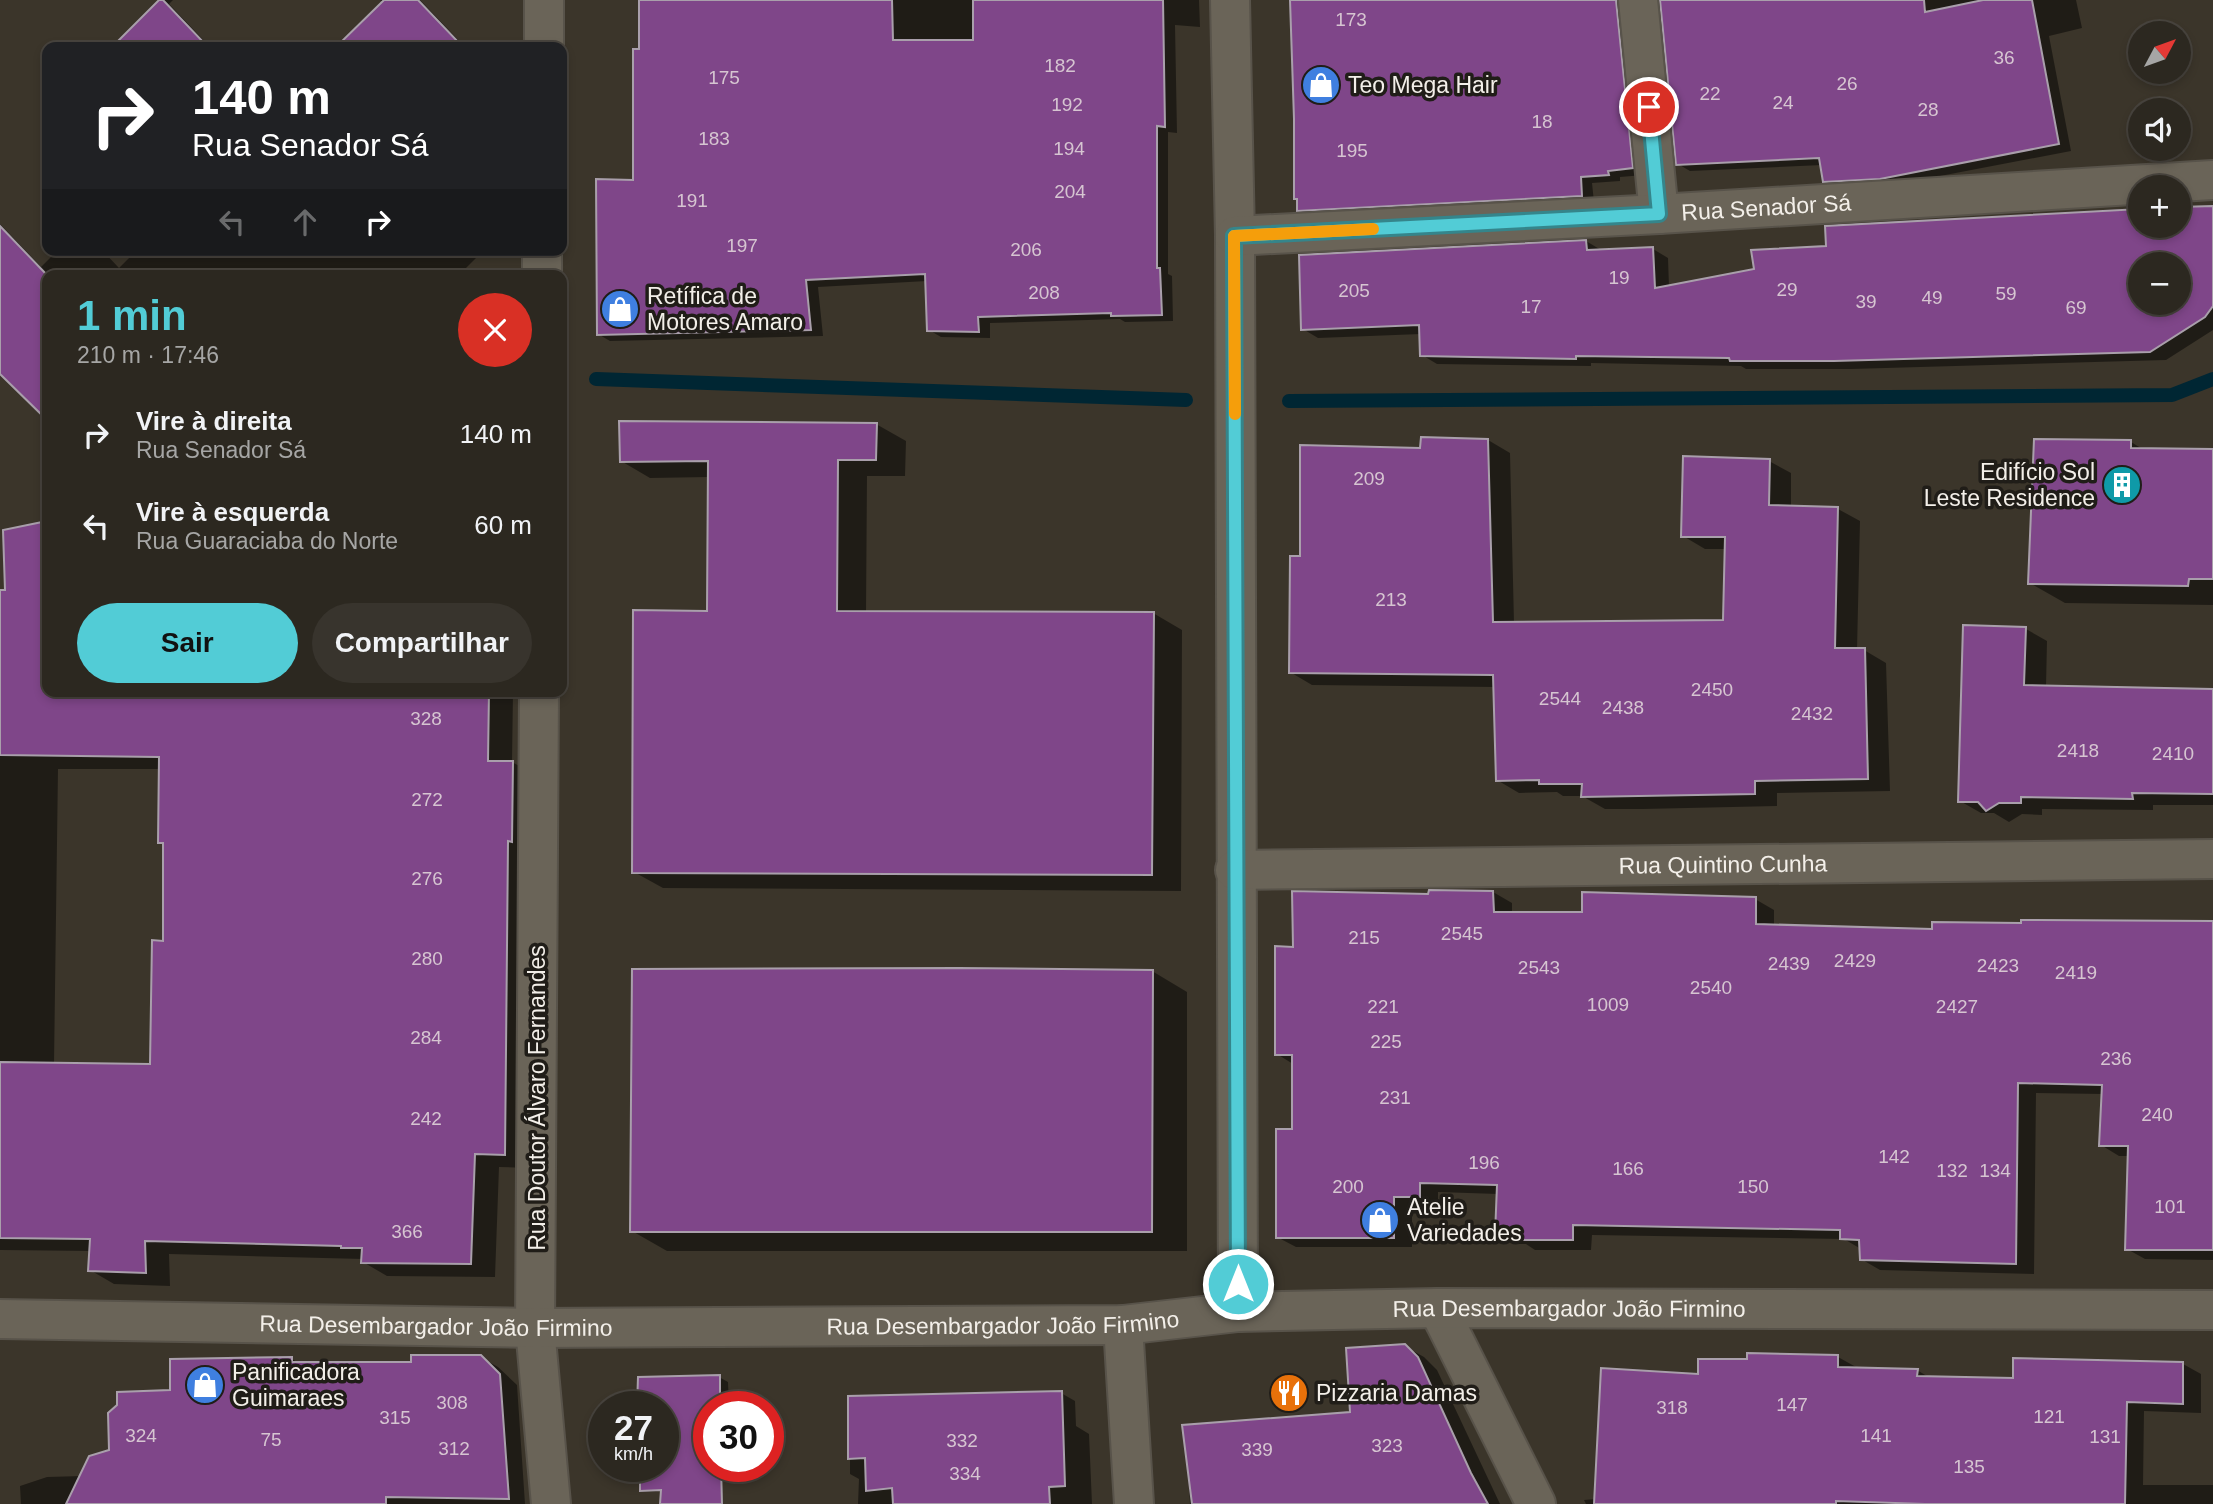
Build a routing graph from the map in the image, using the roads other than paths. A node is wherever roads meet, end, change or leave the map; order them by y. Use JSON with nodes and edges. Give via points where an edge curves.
{"nodes":[{"id":1,"x":544,"y":0,"type":"edge"},
{"id":2,"x":1230,"y":0,"type":"edge"},
{"id":3,"x":1638,"y":0,"type":"edge"},
{"id":4,"x":544,"y":42,"type":"edge"},
{"id":5,"x":2213,"y":180,"type":"edge"},
{"id":6,"x":1659,"y":214,"type":"junction"},
{"id":7,"x":1234,"y":236,"type":"junction"},
{"id":8,"x":539,"y":697,"type":"edge"},
{"id":9,"x":2213,"y":859,"type":"edge"},
{"id":10,"x":1235,"y":870,"type":"junction"},
{"id":11,"x":1438,"y":1308,"type":"junction"},
{"id":12,"x":2213,"y":1310,"type":"edge"},
{"id":13,"x":1238,"y":1312,"type":"junction"},
{"id":14,"x":0,"y":1319,"type":"edge"},
{"id":15,"x":1123,"y":1325,"type":"junction"},
{"id":16,"x":535,"y":1328,"type":"junction"},
{"id":17,"x":551,"y":1504,"type":"edge"},
{"id":18,"x":1134,"y":1504,"type":"edge"},
{"id":19,"x":1536,"y":1504,"type":"edge"}],
"edges":[{"from":1,"to":4,"type":"street"},
{"from":2,"to":7,"type":"street"},
{"from":3,"to":6,"type":"street"},
{"from":5,"to":6,"type":"street","name":"Rua Senador Sá"},
{"from":6,"to":7,"type":"street","name":"Rua Senador Sá"},
{"from":7,"to":10,"type":"street"},
{"from":8,"to":16,"type":"street","name":"Rua Doutor Álvaro Fernandes"},
{"from":9,"to":10,"type":"street","name":"Rua Quintino Cunha"},
{"from":10,"to":13,"type":"street"},
{"from":11,"to":12,"type":"street","name":"Rua Desembargador João Firmino"},
{"from":11,"to":13,"type":"street","name":"Rua Desembargador João Firmino"},
{"from":11,"to":19,"type":"street"},
{"from":13,"to":15,"type":"street","name":"Rua Desembargador João Firmino"},
{"from":14,"to":16,"type":"street","name":"Rua Desembargador João Firmino"},
{"from":15,"to":16,"type":"street","name":"Rua Desembargador João Firmino"},
{"from":15,"to":18,"type":"street"},
{"from":16,"to":17,"type":"street","name":"Rua Doutor Álvaro Fernandes"}]}
